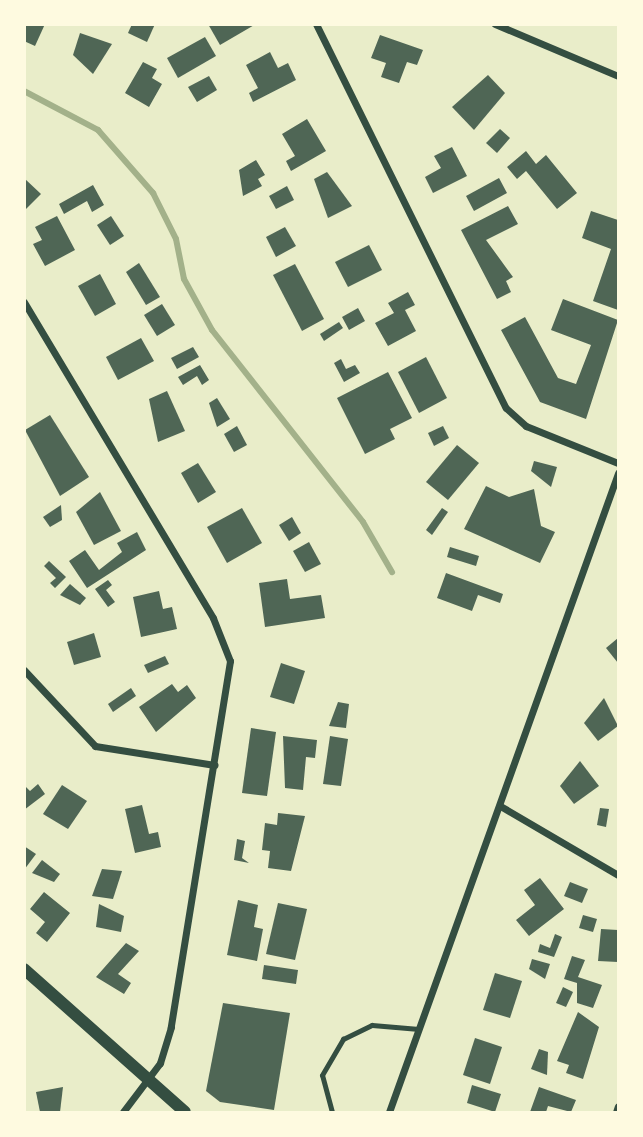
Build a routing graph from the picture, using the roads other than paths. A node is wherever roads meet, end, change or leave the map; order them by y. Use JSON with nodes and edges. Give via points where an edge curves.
{"nodes":[{"id":1,"x":316,"y":24,"type":"edge"},
{"id":2,"x":495,"y":24,"type":"edge"},
{"id":3,"x":618,"y":76,"type":"edge"},
{"id":4,"x":24,"y":302,"type":"edge"},
{"id":5,"x":618,"y":463,"type":"edge"},
{"id":6,"x":618,"y":473,"type":"edge"},
{"id":7,"x":24,"y":670,"type":"edge"},
{"id":8,"x":215,"y":765,"type":"junction"},
{"id":9,"x":502,"y":807,"type":"junction"},
{"id":10,"x":618,"y":876,"type":"edge"},
{"id":11,"x":24,"y":969,"type":"edge"},
{"id":12,"x":419,"y":1029,"type":"junction"},
{"id":13,"x":149,"y":1081,"type":"junction"},
{"id":14,"x":618,"y":1106,"type":"edge"},
{"id":15,"x":123,"y":1112,"type":"edge"},
{"id":16,"x":185,"y":1112,"type":"edge"},
{"id":17,"x":332,"y":1112,"type":"edge"},
{"id":18,"x":389,"y":1112,"type":"edge"},
{"id":19,"x":616,"y":1112,"type":"edge"}],
"edges":[{"from":1,"to":5,"type":"street","via":[[506,408],[526,426]]},
{"from":2,"to":3,"type":"street"},
{"from":4,"to":8,"type":"street","via":[[226,645],[229,679]]},
{"from":6,"to":9,"type":"street"},
{"from":7,"to":8,"type":"street","via":[[95,746]]},
{"from":8,"to":13,"type":"street","via":[[172,1027]]},
{"from":9,"to":10,"type":"street"},
{"from":9,"to":12,"type":"street"},
{"from":11,"to":13,"type":"street"},
{"from":12,"to":17,"type":"lane","via":[[372,1025],[343,1039],[322,1075]]},
{"from":12,"to":18,"type":"street"},
{"from":13,"to":15,"type":"street"},
{"from":13,"to":16,"type":"street"},
{"from":14,"to":19,"type":"street"}]}
